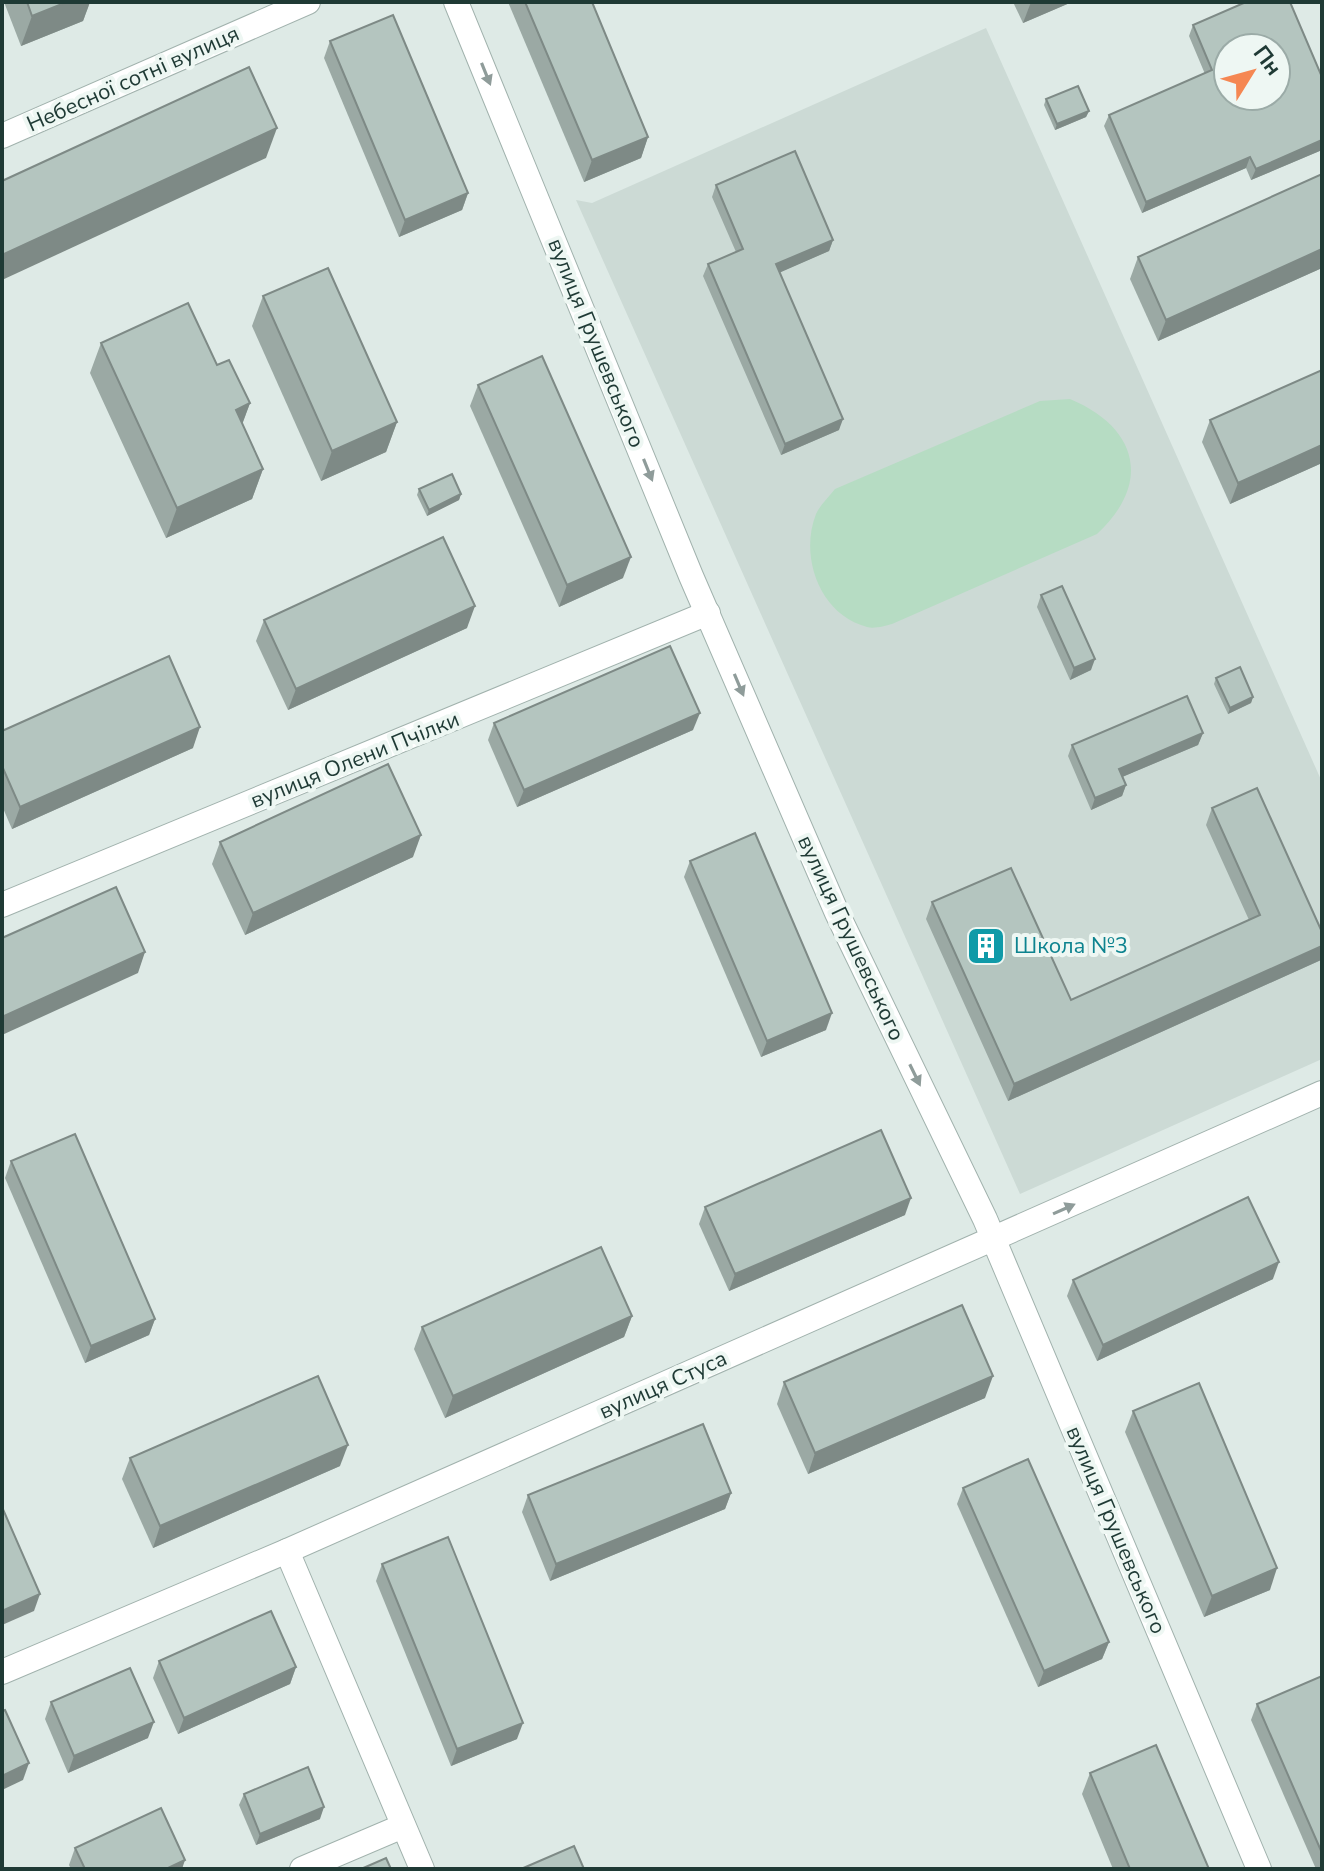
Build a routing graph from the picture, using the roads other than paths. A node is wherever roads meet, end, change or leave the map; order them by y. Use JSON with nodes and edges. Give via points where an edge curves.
{"nodes":[{"id":1,"x":308,"y":2,"type":"edge"},
{"id":2,"x":456,"y":2,"type":"edge"},
{"id":3,"x":2,"y":136,"type":"edge"},
{"id":4,"x":708,"y":613,"type":"junction"},
{"id":5,"x":2,"y":905,"type":"edge"},
{"id":6,"x":1322,"y":1093,"type":"edge"},
{"id":7,"x":992,"y":1240,"type":"junction"},
{"id":8,"x":287,"y":1551,"type":"junction"},
{"id":9,"x":2,"y":1672,"type":"edge"},
{"id":10,"x":403,"y":1826,"type":"junction"},
{"id":11,"x":302,"y":1869,"type":"edge"},
{"id":12,"x":422,"y":1869,"type":"edge"},
{"id":13,"x":1259,"y":1869,"type":"edge"}],
"edges":[{"from":1,"to":3,"type":"street","name":"Небесної сотні вулиця"},
{"from":2,"to":4,"type":"street","name":"вулиця Грушевського","one_way":true},
{"from":4,"to":5,"type":"street","name":"вулиця Олени Пчілки"},
{"from":4,"to":7,"type":"street","name":"вулиця Грушевського","one_way":true,"via":[[837,913]]},
{"from":7,"to":6,"type":"street","name":"вулиця Стуса","one_way":true},
{"from":7,"to":8,"type":"street","name":"вулиця Стуса"},
{"from":7,"to":13,"type":"street","name":"вулиця Грушевського"},
{"from":8,"to":9,"type":"street","name":"вулиця Стуса"},
{"from":8,"to":10,"type":"street"},
{"from":10,"to":11,"type":"street"},
{"from":10,"to":12,"type":"street"}]}
